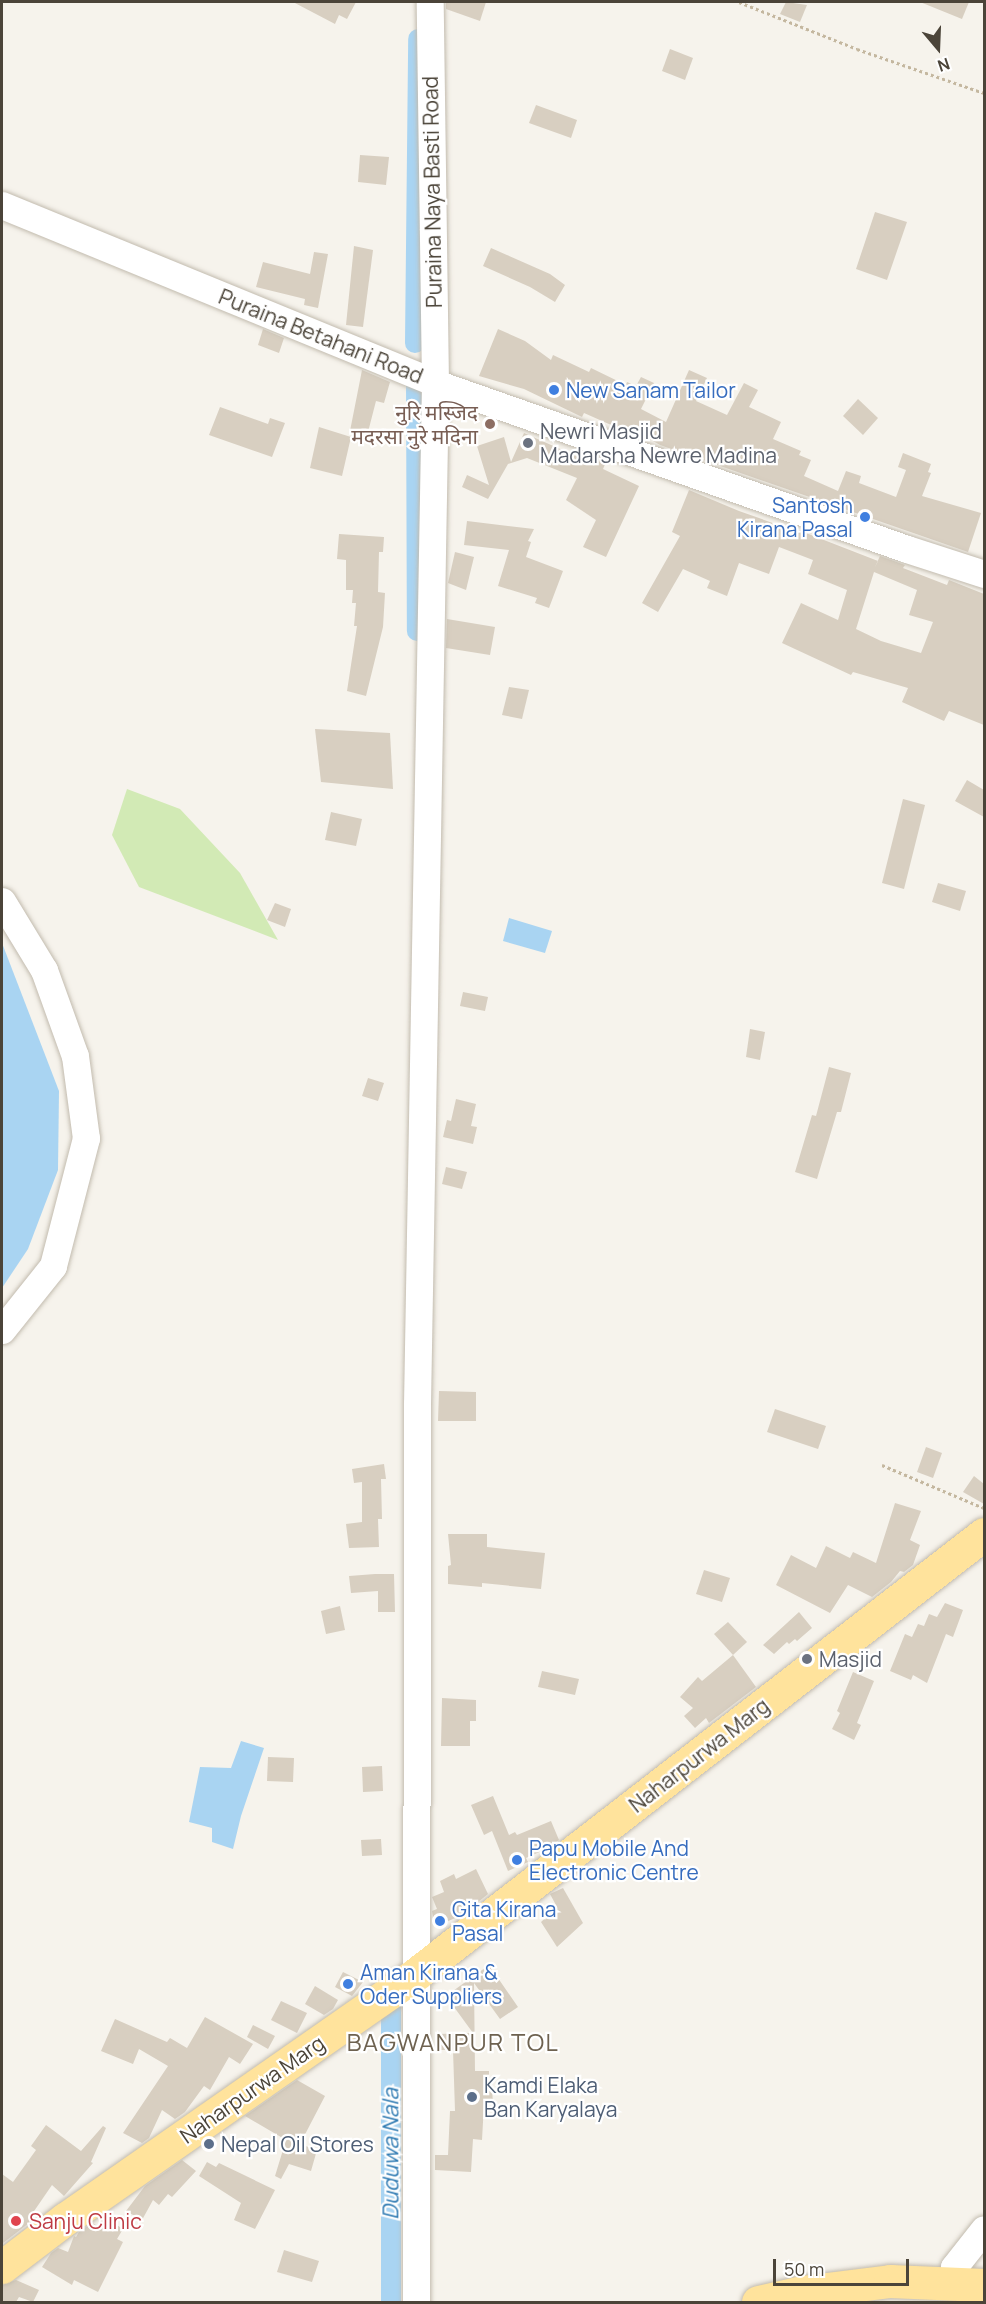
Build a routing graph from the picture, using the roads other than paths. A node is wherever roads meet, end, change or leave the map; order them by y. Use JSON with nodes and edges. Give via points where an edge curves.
{"nodes":[{"id":1,"x":430,"y":2,"type":"edge"},
{"id":2,"x":2,"y":205,"type":"edge"},
{"id":3,"x":435,"y":383,"type":"junction"},
{"id":4,"x":984,"y":574,"type":"edge"},
{"id":5,"x":2,"y":902,"type":"edge"},
{"id":6,"x":2,"y":1330,"type":"edge"},
{"id":7,"x":984,"y":1534,"type":"edge"},
{"id":8,"x":417,"y":1973,"type":"junction"},
{"id":9,"x":984,"y":2229,"type":"edge"},
{"id":10,"x":2,"y":2267,"type":"edge"},
{"id":11,"x":951,"y":2284,"type":"junction"},
{"id":12,"x":984,"y":2285,"type":"edge"},
{"id":13,"x":416,"y":2302,"type":"edge"},
{"id":14,"x":758,"y":2302,"type":"edge"}],
"edges":[{"from":1,"to":3,"type":"street","name":"Puraina Naya Basti Road"},
{"from":2,"to":3,"type":"street","name":"Puraina Betahani Road"},
{"from":3,"to":4,"type":"street","name":"Puraina Betahani Road"},
{"from":3,"to":8,"type":"street","name":"Puraina Naya Basti Road","via":[[417,1404]]},
{"from":5,"to":6,"type":"street","via":[[44,970],[75,1056],[86,1138],[53,1266]]},
{"from":7,"to":8,"type":"main road","name":"Naharpurwa Marg"},
{"from":8,"to":10,"type":"main road","name":"Naharpurwa Marg"},
{"from":8,"to":13,"type":"street","name":"Puraina Naya Basti Road"},
{"from":9,"to":11,"type":"street","via":[[954,2267]]},
{"from":11,"to":12,"type":"main road"},
{"from":11,"to":14,"type":"main road","via":[[890,2281]]}]}
